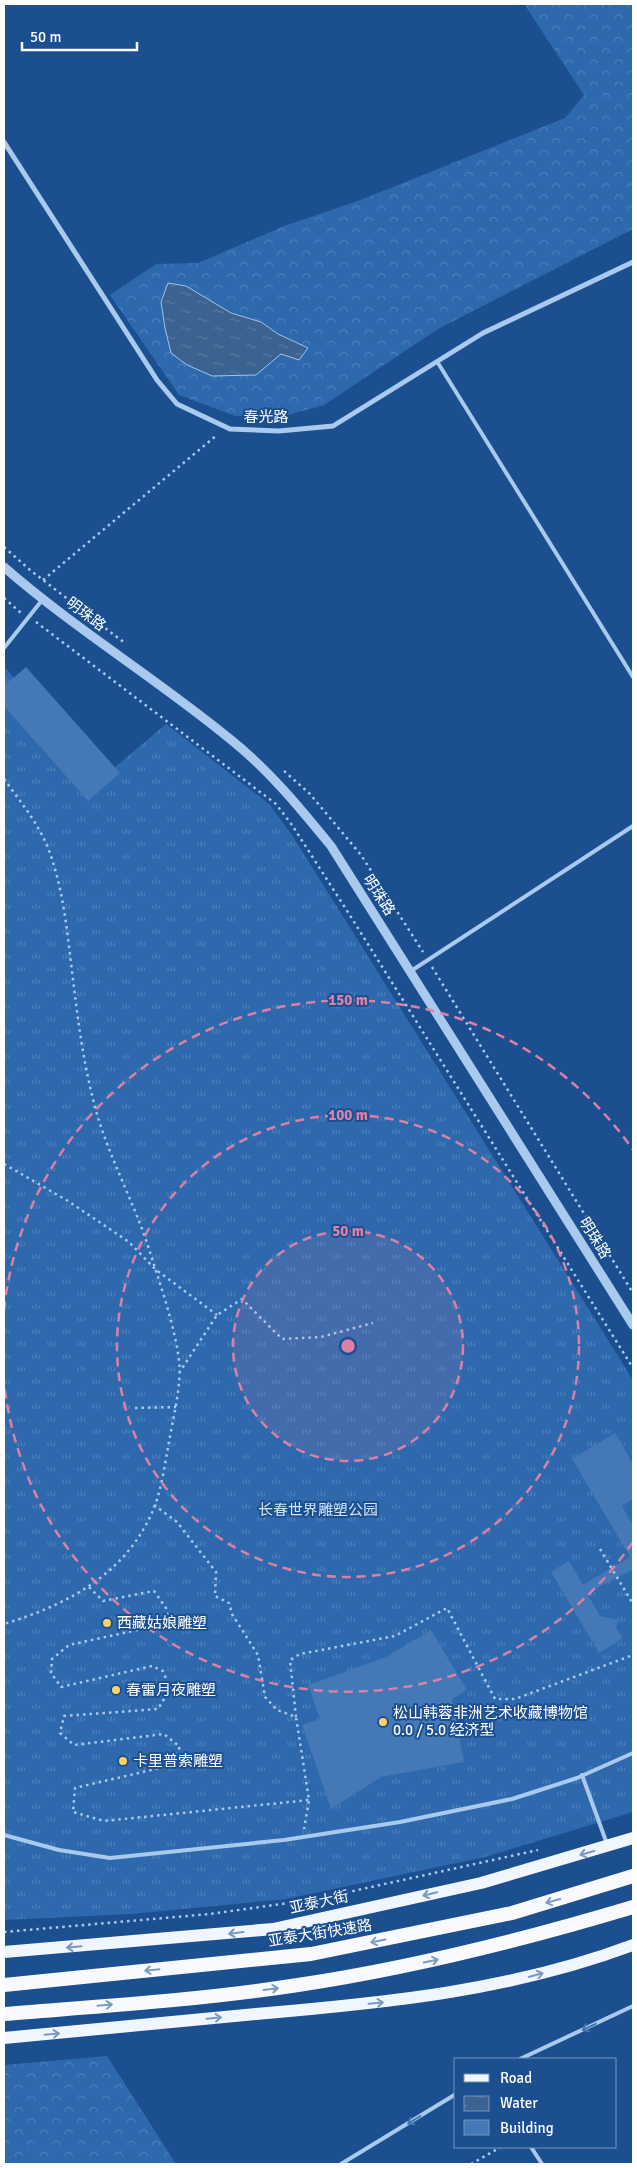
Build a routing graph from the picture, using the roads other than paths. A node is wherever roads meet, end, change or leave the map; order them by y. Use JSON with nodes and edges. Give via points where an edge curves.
{"nodes":[{"id":1,"x":4,"y":142,"type":"edge"},
{"id":2,"x":633,"y":262,"type":"edge"},
{"id":3,"x":438,"y":363,"type":"junction"},
{"id":4,"x":4,"y":567,"type":"edge"},
{"id":5,"x":43,"y":599,"type":"junction"},
{"id":6,"x":4,"y":648,"type":"edge"},
{"id":7,"x":633,"y":677,"type":"edge"},
{"id":8,"x":633,"y":826,"type":"edge"},
{"id":9,"x":411,"y":971,"type":"junction"},
{"id":10,"x":633,"y":1325,"type":"edge"},
{"id":11,"x":633,"y":1753,"type":"edge"},
{"id":12,"x":582,"y":1776,"type":"junction"},
{"id":13,"x":4,"y":1835,"type":"edge"},
{"id":14,"x":633,"y":1838,"type":"edge"},
{"id":15,"x":608,"y":1847,"type":"junction"},
{"id":16,"x":633,"y":1876,"type":"edge"},
{"id":17,"x":633,"y":1907,"type":"edge"},
{"id":18,"x":633,"y":1944,"type":"edge"},
{"id":19,"x":4,"y":1952,"type":"edge"},
{"id":20,"x":4,"y":1985,"type":"edge"},
{"id":21,"x":633,"y":2006,"type":"edge"},
{"id":22,"x":4,"y":2014,"type":"edge"},
{"id":23,"x":4,"y":2038,"type":"edge"},
{"id":24,"x":522,"y":2058,"type":"edge"},
{"id":25,"x":454,"y":2095,"type":"edge"},
{"id":26,"x":532,"y":2148,"type":"edge"},
{"id":27,"x":341,"y":2164,"type":"edge"},
{"id":28,"x":542,"y":2164,"type":"edge"}],
"edges":[{"from":1,"to":3,"type":"street","name":"春光路","via":[[157,380],[177,404],[226,427],[279,431],[333,426]]},
{"from":2,"to":3,"type":"street","name":"春光路","via":[[483,333]]},
{"from":3,"to":7,"type":"lane"},
{"from":4,"to":5,"type":"street","name":"明珠路"},
{"from":5,"to":6,"type":"lane"},
{"from":5,"to":9,"type":"street","name":"明珠路","via":[[231,739],[283,787],[331,846]]},
{"from":8,"to":9,"type":"lane"},
{"from":9,"to":10,"type":"street","name":"明珠路"},
{"from":11,"to":12,"type":"lane"},
{"from":12,"to":13,"type":"lane","via":[[512,1798],[400,1822],[302,1837],[110,1858],[59,1850]]},
{"from":12,"to":15,"type":"lane"},
{"from":14,"to":15,"type":"main road","name":"亚泰大街"},
{"from":15,"to":19,"type":"main road","name":"亚泰大街","one_way":true,"via":[[481,1882],[273,1929]]},
{"from":16,"to":20,"type":"highway","name":"亚泰大街快速路","one_way":true,"via":[[539,1905],[436,1930],[311,1954]]},
{"from":22,"to":17,"type":"highway","one_way":true,"via":[[296,1986],[380,1972],[463,1954]]},
{"from":23,"to":18,"type":"main road","one_way":true,"via":[[395,2002],[530,1977]]},
{"from":21,"to":24,"type":"lane","one_way":true},
{"from":25,"to":27,"type":"lane","one_way":true},
{"from":26,"to":28,"type":"lane"}]}
